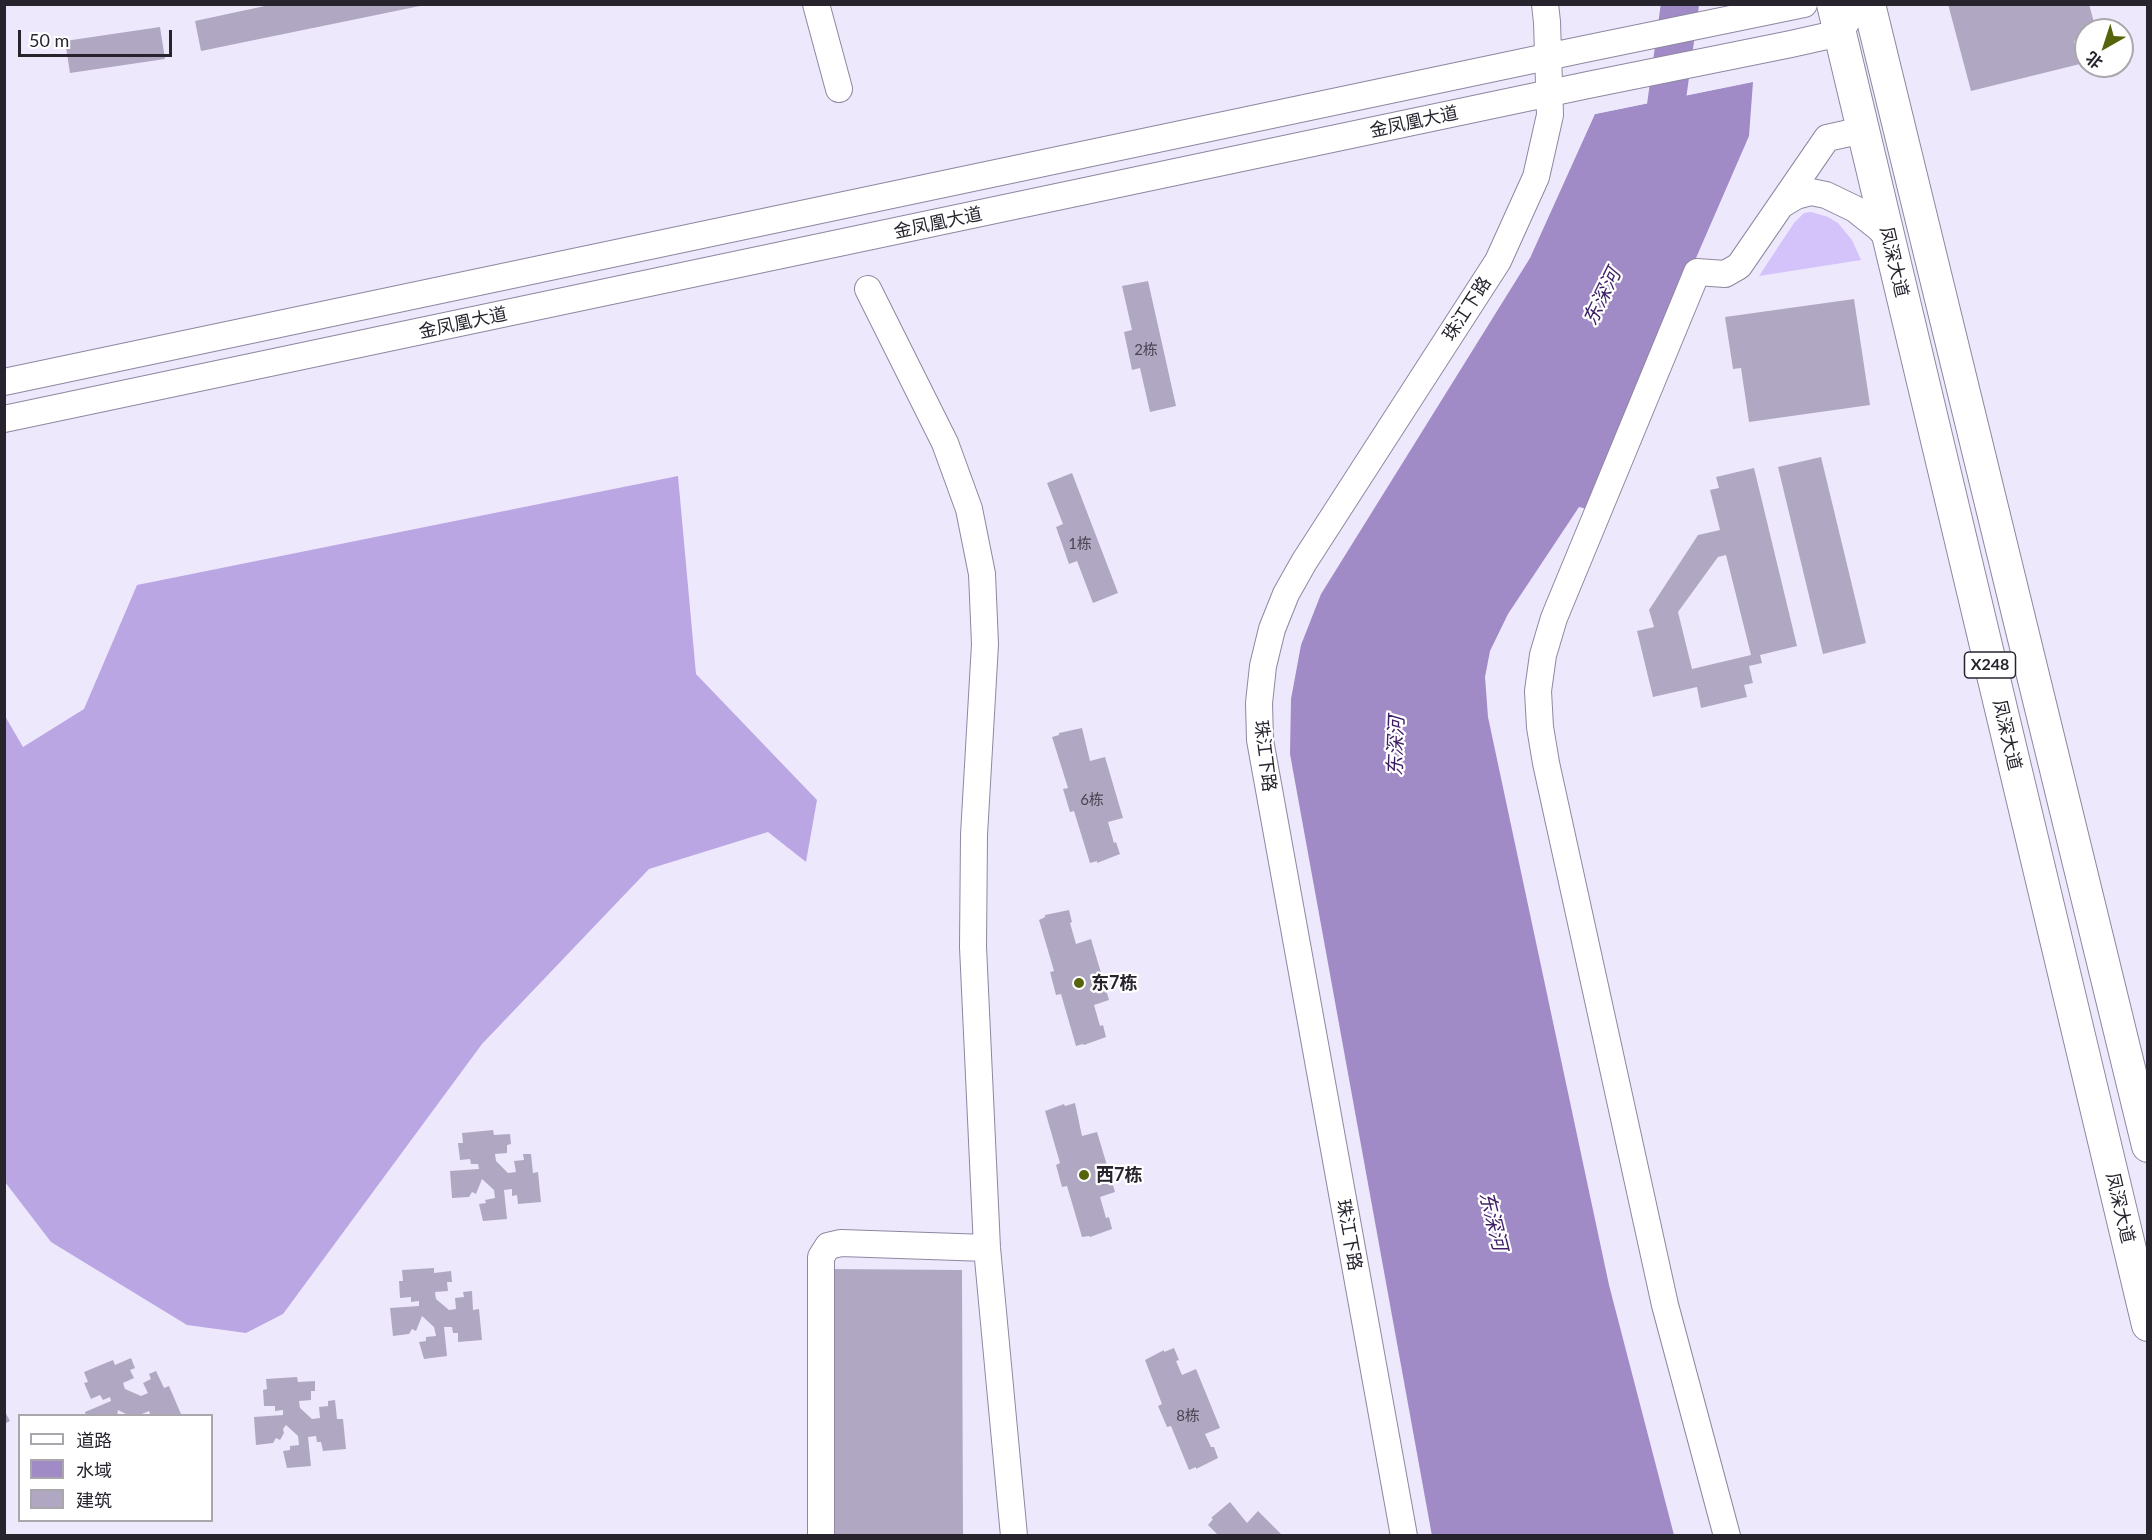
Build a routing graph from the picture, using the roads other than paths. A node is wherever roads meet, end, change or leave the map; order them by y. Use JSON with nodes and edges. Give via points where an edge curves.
{"nodes":[{"id":1,"x":816,"y":4,"type":"edge"},
{"id":2,"x":1545,"y":4,"type":"edge"},
{"id":3,"x":1857,"y":4,"type":"edge"},
{"id":4,"x":1869,"y":4,"type":"edge"},
{"id":5,"x":1794,"y":7,"type":"edge"},
{"id":6,"x":1836,"y":19,"type":"edge"},
{"id":7,"x":1548,"y":58,"type":"junction"},
{"id":8,"x":838,"y":89,"type":"dead end"},
{"id":9,"x":1549,"y":94,"type":"junction"},
{"id":10,"x":1863,"y":130,"type":"junction"},
{"id":11,"x":1780,"y":206,"type":"junction"},
{"id":12,"x":1888,"y":239,"type":"junction"},
{"id":13,"x":868,"y":290,"type":"dead end"},
{"id":14,"x":4,"y":382,"type":"edge"},
{"id":15,"x":4,"y":419,"type":"edge"},
{"id":16,"x":2148,"y":1146,"type":"edge"},
{"id":17,"x":987,"y":1248,"type":"junction"},
{"id":18,"x":2148,"y":1325,"type":"edge"},
{"id":19,"x":821,"y":1536,"type":"edge"},
{"id":20,"x":1014,"y":1536,"type":"edge"},
{"id":21,"x":1404,"y":1536,"type":"edge"},
{"id":22,"x":1727,"y":1536,"type":"edge"}],
"edges":[{"from":1,"to":8,"type":"street"},
{"from":2,"to":7,"type":"street","name":"珠江下路"},
{"from":3,"to":6,"type":"street"},
{"from":4,"to":16,"type":"main road","name":"凤深大道","number":"X248"},
{"from":5,"to":7,"type":"street","name":"金凤凰大道"},
{"from":6,"to":9,"type":"street","name":"金凤凰大道","via":[[1791,44]]},
{"from":6,"to":10,"type":"main road","name":"凤深大道","number":"X248"},
{"from":7,"to":9,"type":"street","name":"珠江下路"},
{"from":7,"to":14,"type":"street","name":"金凤凰大道"},
{"from":9,"to":15,"type":"street","name":"金凤凰大道"},
{"from":9,"to":21,"type":"street","name":"珠江下路","via":[[1550,115],[1541,159],[1514,229],[1498,261],[1286,594],[1272,629],[1259,702],[1260,740]]},
{"from":10,"to":11,"type":"street","via":[[1827,138]]},
{"from":10,"to":12,"type":"main road","name":"凤深大道","number":"X248"},
{"from":11,"to":12,"type":"street","via":[[1811,192],[1826,195],[1855,209]]},
{"from":11,"to":22,"type":"street","via":[[1735,270],[1725,274],[1696,272],[1554,618],[1542,655],[1538,691],[1546,763],[1661,1285]]},
{"from":12,"to":18,"type":"main road","name":"凤深大道","number":"X248"},
{"from":13,"to":17,"type":"street","via":[[945,444],[969,509],[982,574],[985,644],[974,835],[973,947]]},
{"from":17,"to":19,"type":"street","via":[[841,1243],[828,1246],[821,1257]]},
{"from":17,"to":20,"type":"street"}]}
